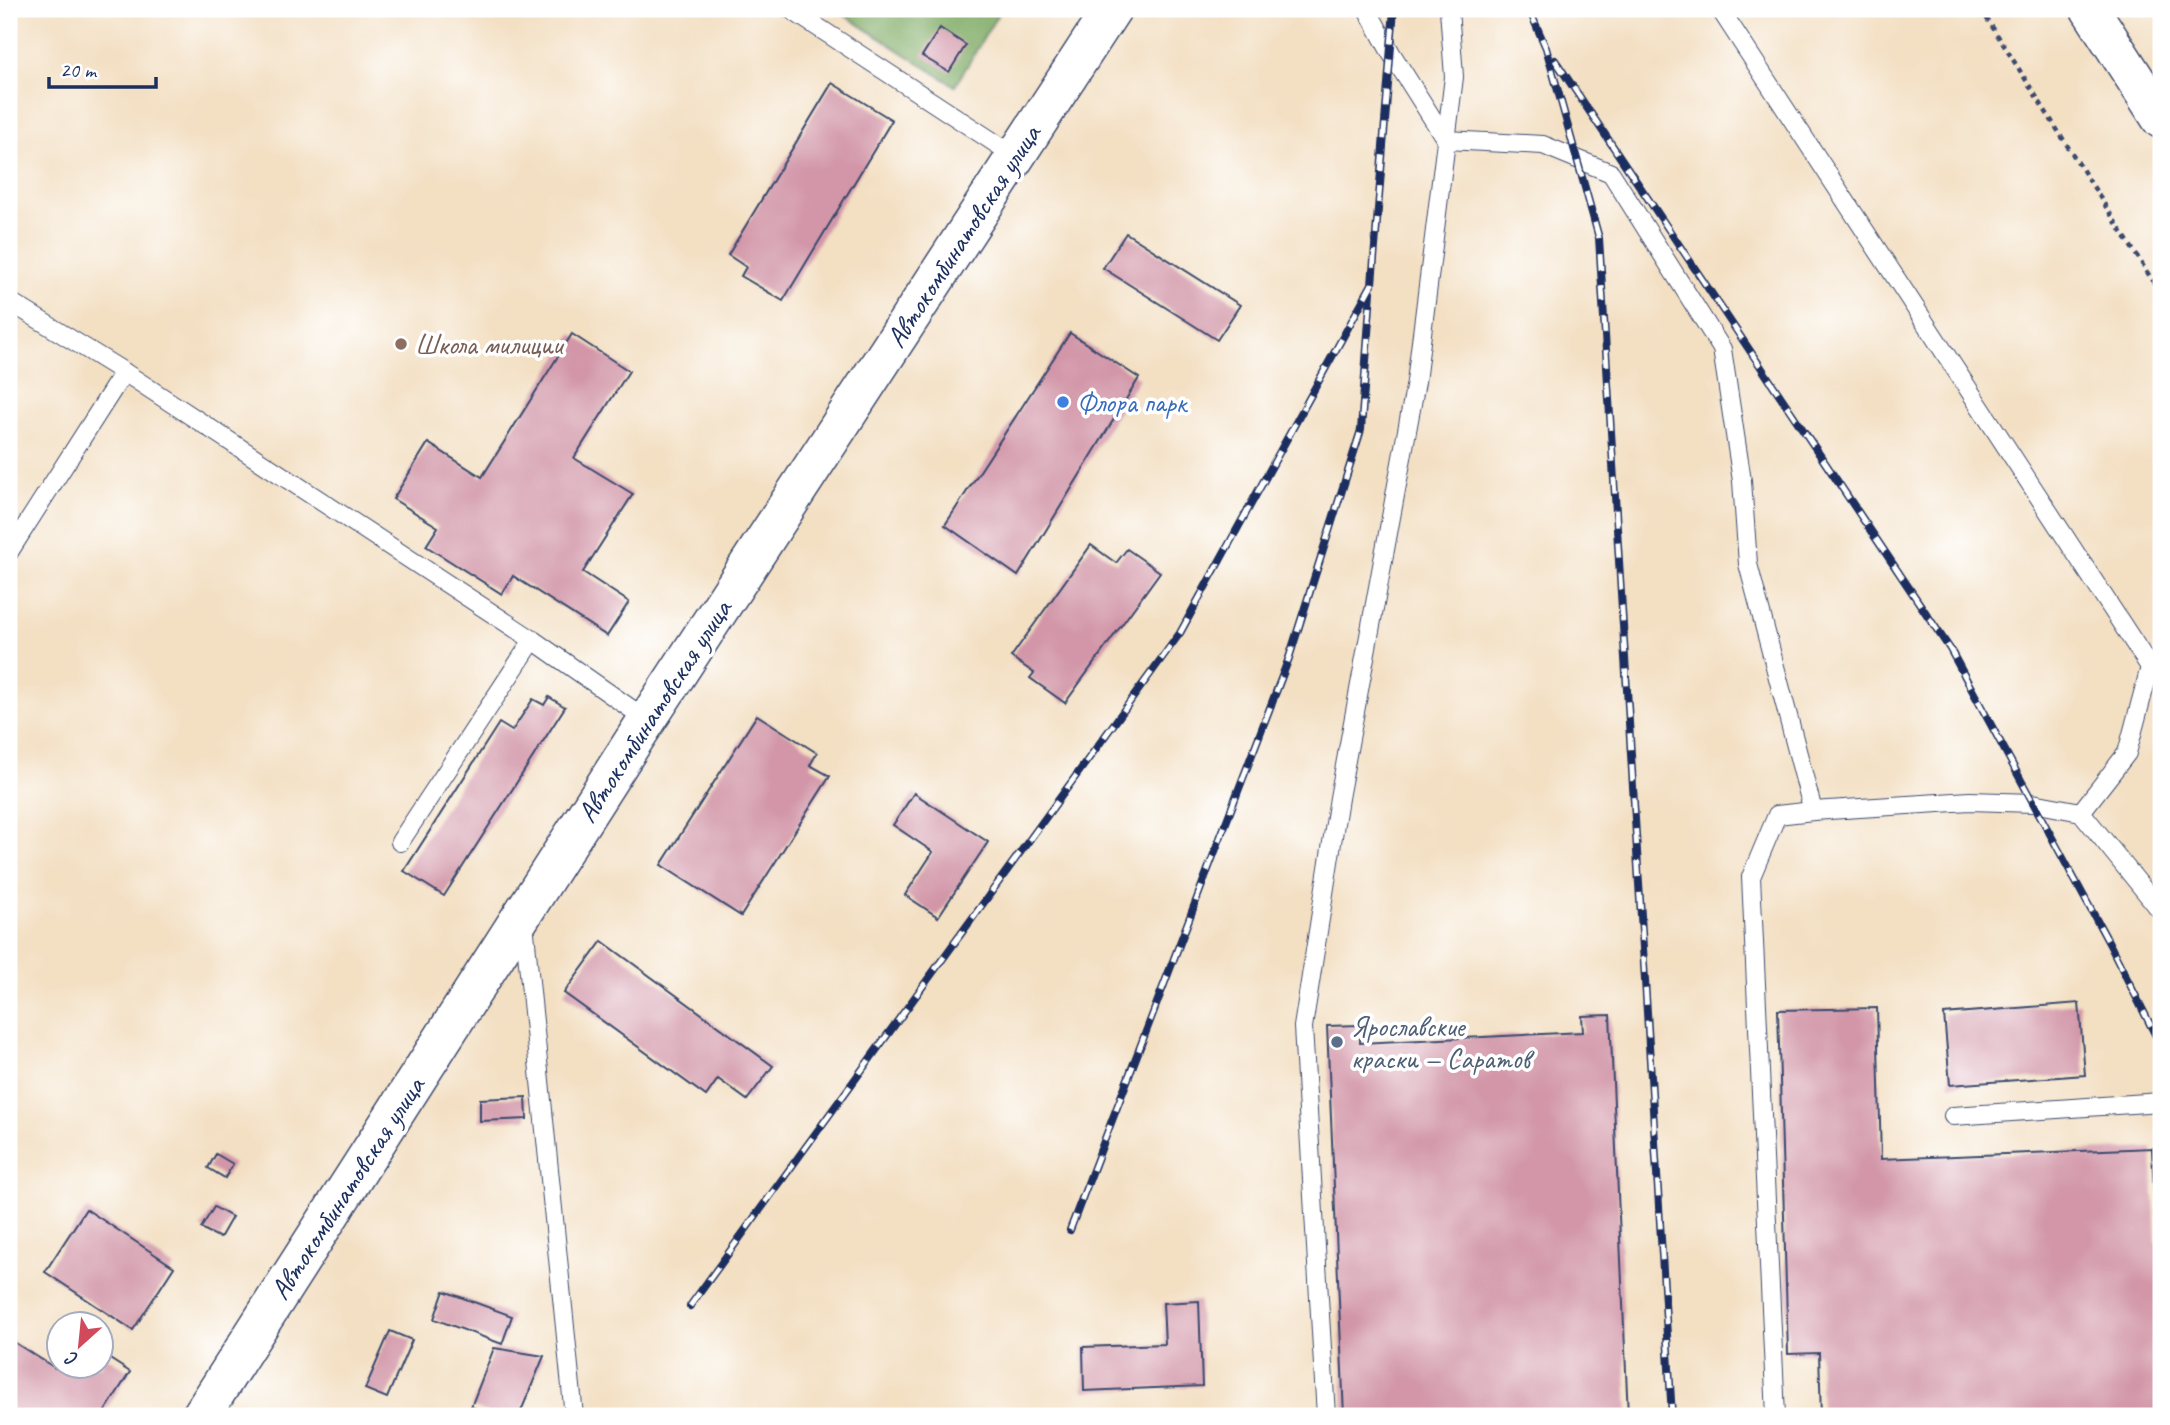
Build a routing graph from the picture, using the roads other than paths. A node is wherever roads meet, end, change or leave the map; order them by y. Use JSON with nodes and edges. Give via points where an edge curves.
{"nodes":[{"id":1,"x":790,"y":9,"type":"edge"},
{"id":2,"x":1112,"y":9,"type":"edge"},
{"id":3,"x":1367,"y":9,"type":"edge"},
{"id":4,"x":1449,"y":9,"type":"edge"},
{"id":5,"x":1720,"y":9,"type":"edge"},
{"id":6,"x":2090,"y":9,"type":"edge"},
{"id":7,"x":2161,"y":119,"type":"edge"},
{"id":8,"x":1446,"y":140,"type":"junction"},
{"id":9,"x":1015,"y":156,"type":"junction"},
{"id":10,"x":9,"y":301,"type":"edge"},
{"id":11,"x":124,"y":372,"type":"junction"},
{"id":12,"x":9,"y":552,"type":"edge"},
{"id":13,"x":533,"y":640,"type":"junction"},
{"id":14,"x":648,"y":720,"type":"junction"},
{"id":15,"x":1813,"y":811,"type":"junction"},
{"id":16,"x":2081,"y":812,"type":"junction"},
{"id":17,"x":400,"y":842,"type":"dead end"},
{"id":18,"x":2161,"y":911,"type":"edge"},
{"id":19,"x":523,"y":912,"type":"junction"},
{"id":20,"x":2161,"y":1102,"type":"edge"},
{"id":21,"x":1953,"y":1116,"type":"dead end"},
{"id":22,"x":201,"y":1416,"type":"edge"},
{"id":23,"x":574,"y":1416,"type":"edge"},
{"id":24,"x":1326,"y":1416,"type":"edge"},
{"id":25,"x":1776,"y":1416,"type":"edge"}],
"edges":[{"from":1,"to":9,"type":"lane"},
{"from":2,"to":9,"type":"street","name":"Автокомбинатовская улица"},
{"from":3,"to":8,"type":"lane"},
{"from":4,"to":8,"type":"lane","via":[[1454,77]]},
{"from":5,"to":16,"type":"lane","via":[[2150,667],[2127,753]]},
{"from":6,"to":7,"type":"street"},
{"from":8,"to":15,"type":"lane","via":[[1543,145],[1611,173],[1722,349],[1742,481],[1748,565]]},
{"from":8,"to":24,"type":"lane","via":[[1416,382],[1339,798],[1303,1027]]},
{"from":9,"to":14,"type":"street","name":"Автокомбинатовская улица"},
{"from":10,"to":11,"type":"lane"},
{"from":11,"to":12,"type":"lane"},
{"from":11,"to":13,"type":"lane"},
{"from":13,"to":14,"type":"lane"},
{"from":13,"to":17,"type":"lane"},
{"from":14,"to":19,"type":"street","name":"Автокомбинатовская улица"},
{"from":15,"to":16,"type":"lane","via":[[1969,801],[2032,803]]},
{"from":15,"to":25,"type":"lane","via":[[1777,816],[1751,877]]},
{"from":16,"to":18,"type":"lane"},
{"from":19,"to":22,"type":"street","name":"Автокомбинатовская улица"},
{"from":19,"to":23,"type":"lane"},
{"from":20,"to":21,"type":"lane"}]}
